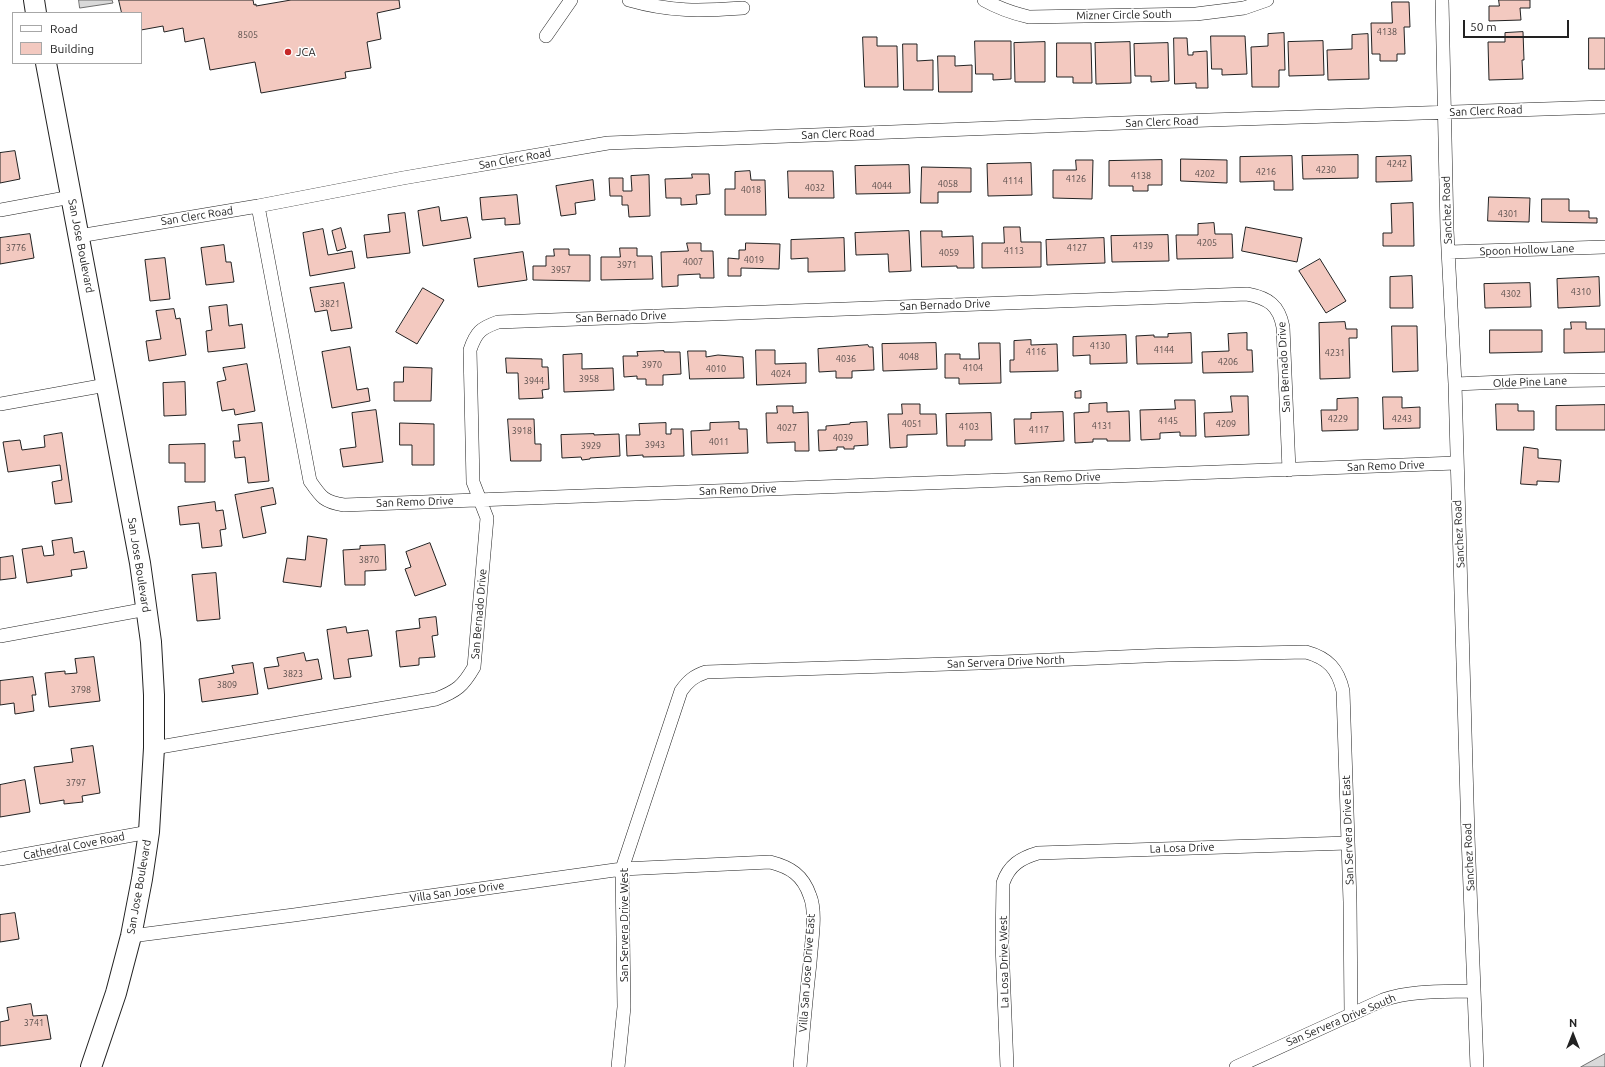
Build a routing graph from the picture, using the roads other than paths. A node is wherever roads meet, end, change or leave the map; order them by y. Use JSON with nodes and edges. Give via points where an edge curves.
{"nodes":[{"id":1,"x":34,"y":0,"type":"edge"},
{"id":2,"x":571,"y":0,"type":"edge"},
{"id":3,"x":630,"y":0,"type":"edge"},
{"id":4,"x":984,"y":0,"type":"edge"},
{"id":5,"x":1267,"y":0,"type":"edge"},
{"id":6,"x":1442,"y":0,"type":"edge"},
{"id":7,"x":742,"y":8,"type":"dead end"},
{"id":8,"x":36,"y":12,"type":"edge"},
{"id":9,"x":546,"y":36,"type":"dead end"},
{"id":10,"x":46,"y":64,"type":"edge"},
{"id":11,"x":1605,"y":106,"type":"edge"},
{"id":12,"x":1445,"y":112,"type":"junction"},
{"id":13,"x":71,"y":197,"type":"junction"},
{"id":14,"x":258,"y":206,"type":"junction"},
{"id":15,"x":0,"y":210,"type":"edge"},
{"id":16,"x":79,"y":236,"type":"junction"},
{"id":17,"x":1605,"y":247,"type":"edge"},
{"id":18,"x":1449,"y":252,"type":"junction"},
{"id":19,"x":1605,"y":380,"type":"edge"},
{"id":20,"x":1454,"y":384,"type":"junction"},
{"id":21,"x":106,"y":385,"type":"junction"},
{"id":22,"x":0,"y":404,"type":"edge"},
{"id":23,"x":1456,"y":464,"type":"junction"},
{"id":24,"x":1289,"y":470,"type":"junction"},
{"id":25,"x":481,"y":500,"type":"junction"},
{"id":26,"x":147,"y":609,"type":"junction"},
{"id":27,"x":0,"y":636,"type":"edge"},
{"id":28,"x":1319,"y":655,"type":"joint"},
{"id":29,"x":693,"y":677,"type":"joint"},
{"id":30,"x":154,"y":748,"type":"junction"},
{"id":31,"x":148,"y":832,"type":"junction"},
{"id":32,"x":1348,"y":843,"type":"junction"},
{"id":33,"x":0,"y":860,"type":"edge"},
{"id":34,"x":1018,"y":861,"type":"joint"},
{"id":35,"x":784,"y":866,"type":"joint"},
{"id":36,"x":622,"y":868,"type":"junction"},
{"id":37,"x":131,"y":936,"type":"junction"},
{"id":38,"x":1474,"y":991,"type":"junction"},
{"id":39,"x":1351,"y":1014,"type":"junction"},
{"id":40,"x":91,"y":1067,"type":"edge"},
{"id":41,"x":618,"y":1067,"type":"edge"},
{"id":42,"x":800,"y":1067,"type":"edge"},
{"id":43,"x":1007,"y":1067,"type":"edge"},
{"id":44,"x":1236,"y":1067,"type":"edge"},
{"id":45,"x":1477,"y":1067,"type":"edge"}],
"edges":[{"from":1,"to":8,"type":"main road"},
{"from":2,"to":9,"type":"street"},
{"from":3,"to":7,"type":"street","via":[[680,10]]},
{"from":4,"to":5,"type":"street","name":"Mizner Circle South","via":[[996,7],[1029,17],[1196,14],[1244,8]]},
{"from":6,"to":12,"type":"street","name":"Sanchez Road"},
{"from":10,"to":13,"type":"main road","name":"San Jose Boulevard"},
{"from":11,"to":12,"type":"street","name":"San Clerc Road"},
{"from":12,"to":14,"type":"street","name":"San Clerc Road","via":[[608,143]]},
{"from":12,"to":18,"type":"street","name":"Sanchez Road"},
{"from":13,"to":15,"type":"street"},
{"from":13,"to":16,"type":"main road","name":"San Jose Boulevard"},
{"from":14,"to":16,"type":"street","name":"San Clerc Road"},
{"from":14,"to":25,"type":"street","name":"San Remo Drive","via":[[310,481],[318,493],[331,503],[344,505]]},
{"from":16,"to":21,"type":"main road","name":"San Jose Boulevard"},
{"from":17,"to":18,"type":"street","name":"Spoon Hollow Lane"},
{"from":18,"to":20,"type":"street","name":"Sanchez Road"},
{"from":19,"to":20,"type":"street","name":"Olde Pine Lane"},
{"from":20,"to":23,"type":"street","name":"Sanchez Road"},
{"from":21,"to":22,"type":"street"},
{"from":21,"to":26,"type":"main road","name":"San Jose Boulevard"},
{"from":23,"to":24,"type":"street","name":"San Remo Drive"},
{"from":23,"to":38,"type":"street","name":"Sanchez Road"},
{"from":24,"to":25,"type":"street","name":"San Remo Drive"},
{"from":24,"to":25,"type":"street","name":"San Bernado Drive","via":[[1281,315],[1272,304],[1260,296],[1247,294],[498,322],[485,326],[475,336],[470,350],[474,482]]},
{"from":25,"to":30,"type":"street","name":"San Bernado Drive","via":[[487,518],[474,667],[466,681],[454,692],[436,699]]},
{"from":26,"to":27,"type":"street"},
{"from":26,"to":30,"type":"main road","name":"San Jose Boulevard","via":[[154,695]]},
{"from":28,"to":29,"type":"street","name":"San Servera Drive North","via":[[1306,652],[1168,655],[706,672]]},
{"from":28,"to":32,"type":"street","name":"San Servera Drive East","via":[[1338,674],[1343,691]]},
{"from":29,"to":36,"type":"street","name":"San Servera Drive West","via":[[681,691]]},
{"from":30,"to":31,"type":"main road","name":"San Jose Boulevard"},
{"from":31,"to":33,"type":"street","name":"Cathedral Cove Road"},
{"from":31,"to":37,"type":"main road","name":"San Jose Boulevard"},
{"from":32,"to":34,"type":"street","name":"La Losa Drive","via":[[1038,853]]},
{"from":32,"to":39,"type":"street","name":"San Servera Drive East"},
{"from":34,"to":43,"type":"street","name":"La Losa Drive West","via":[[1006,875],[1003,883],[1002,944]]},
{"from":35,"to":36,"type":"street","name":"Villa San Jose Drive","via":[[770,862]]},
{"from":35,"to":42,"type":"street","name":"Villa San Jose Drive East","via":[[802,880],[811,896],[812,905],[812,942]]},
{"from":36,"to":37,"type":"street","name":"Villa San Jose Drive"},
{"from":36,"to":41,"type":"street","name":"San Servera Drive West","via":[[624,1007]]},
{"from":37,"to":40,"type":"main road","name":"San Jose Boulevard","via":[[116,992]]},
{"from":38,"to":39,"type":"street","name":"San Servera Drive South","via":[[1397,995]]},
{"from":38,"to":45,"type":"street","name":"Sanchez Road"},
{"from":39,"to":44,"type":"street","name":"San Servera Drive South"}]}
